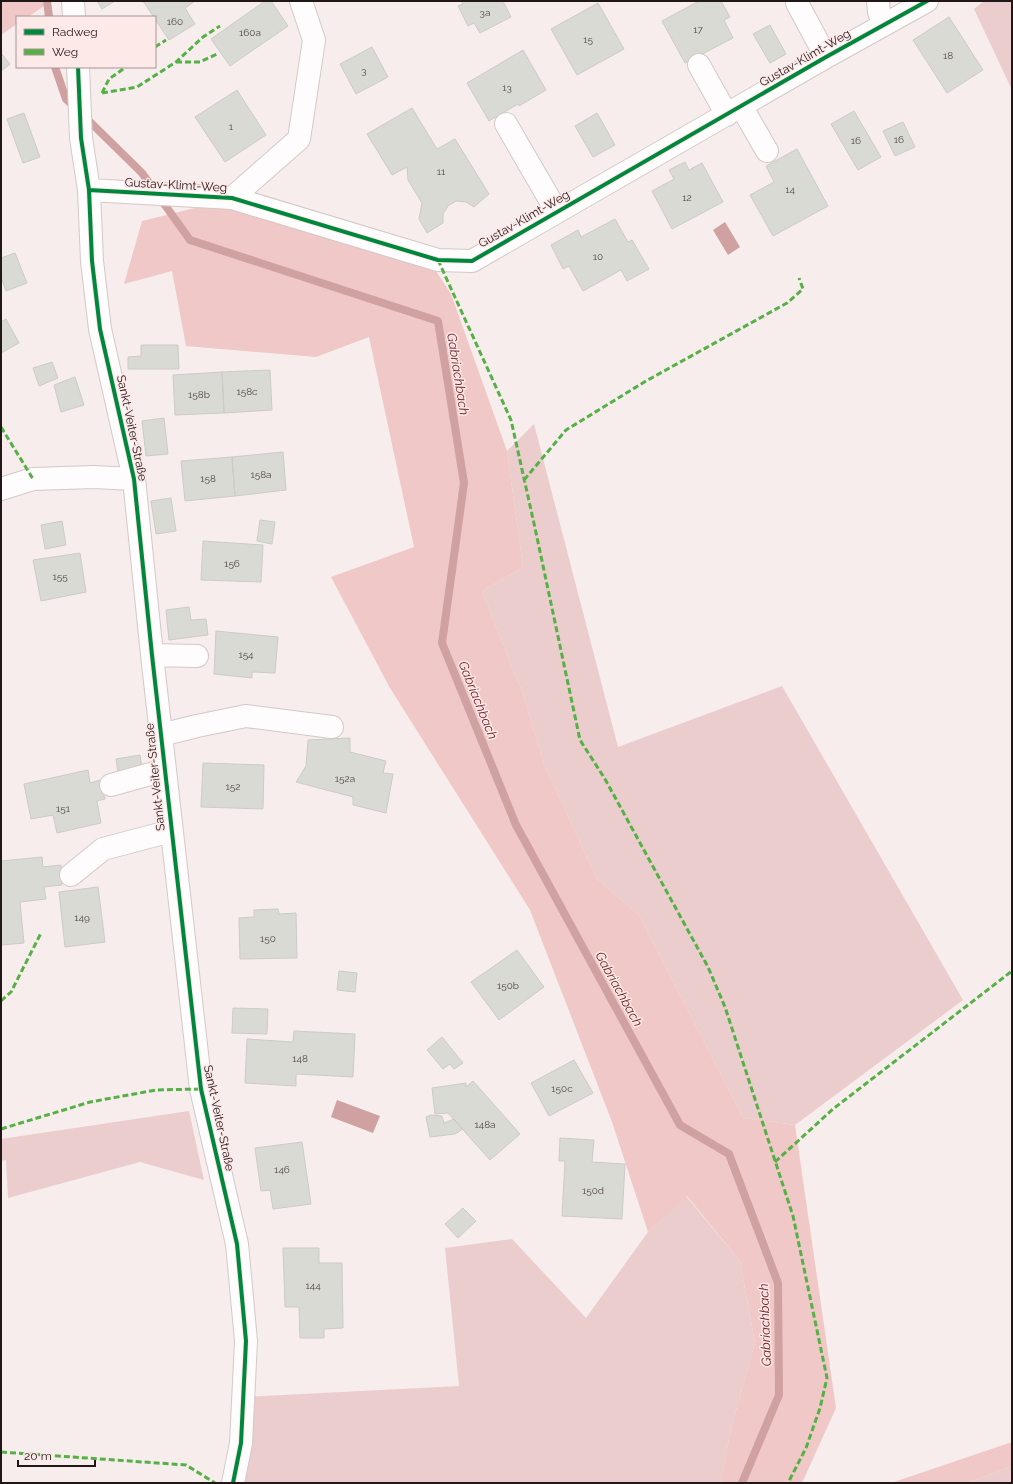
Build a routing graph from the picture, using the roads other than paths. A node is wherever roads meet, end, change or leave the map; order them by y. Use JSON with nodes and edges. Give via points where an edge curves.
{"nodes":[{"id":1,"x":73,"y":1,"type":"edge"},
{"id":2,"x":301,"y":1,"type":"edge"},
{"id":3,"x":878,"y":1,"type":"edge"},
{"id":4,"x":927,"y":1,"type":"edge"},
{"id":5,"x":797,"y":3,"type":"dead end"},
{"id":6,"x":74,"y":16,"type":"edge"},
{"id":7,"x":884,"y":25,"type":"junction"},
{"id":8,"x":826,"y":57,"type":"junction"},
{"id":9,"x":699,"y":66,"type":"dead end"},
{"id":10,"x":78,"y":71,"type":"edge"},
{"id":11,"x":734,"y":110,"type":"junction"},
{"id":12,"x":506,"y":124,"type":"dead end"},
{"id":13,"x":767,"y":151,"type":"dead end"},
{"id":14,"x":89,"y":190,"type":"junction"},
{"id":15,"x":232,"y":198,"type":"junction"},
{"id":16,"x":557,"y":212,"type":"junction"},
{"id":17,"x":134,"y":479,"type":"junction"},
{"id":18,"x":1,"y":489,"type":"edge"},
{"id":19,"x":152,"y":655,"type":"junction"},
{"id":20,"x":197,"y":656,"type":"dead end"},
{"id":21,"x":332,"y":727,"type":"dead end"},
{"id":22,"x":161,"y":735,"type":"junction"},
{"id":23,"x":164,"y":770,"type":"junction"},
{"id":24,"x":111,"y":785,"type":"dead end"},
{"id":25,"x":172,"y":831,"type":"junction"},
{"id":26,"x":71,"y":875,"type":"dead end"},
{"id":27,"x":233,"y":1483,"type":"edge"}],
"edges":[{"from":1,"to":6,"type":"street"},
{"from":2,"to":15,"type":"street","name":"Gustav-Klimt-Weg","via":[[314,40],[299,139]]},
{"from":3,"to":7,"type":"street"},
{"from":4,"to":7,"type":"street","name":"Gustav-Klimt-Weg"},
{"from":5,"to":8,"type":"street"},
{"from":7,"to":8,"type":"street","name":"Gustav-Klimt-Weg"},
{"from":8,"to":11,"type":"street","name":"Gustav-Klimt-Weg"},
{"from":9,"to":11,"type":"street"},
{"from":10,"to":14,"type":"street","name":"Sankt-Veiter-Straße","via":[[81,138]]},
{"from":11,"to":13,"type":"street"},
{"from":11,"to":16,"type":"street","name":"Gustav-Klimt-Weg"},
{"from":12,"to":16,"type":"street"},
{"from":14,"to":15,"type":"street","name":"Gustav-Klimt-Weg"},
{"from":14,"to":17,"type":"street","name":"Sankt-Veiter-Straße","via":[[92,261],[100,329]]},
{"from":15,"to":16,"type":"street","name":"Gustav-Klimt-Weg","via":[[438,260],[472,261]]},
{"from":17,"to":18,"type":"street","name":"Sankt-Veiter-Straße","via":[[33,479]]},
{"from":17,"to":19,"type":"street","name":"Sankt-Veiter-Straße"},
{"from":19,"to":20,"type":"street"},
{"from":19,"to":22,"type":"street","name":"Sankt-Veiter-Straße"},
{"from":21,"to":22,"type":"street","via":[[246,716]]},
{"from":22,"to":23,"type":"street","name":"Sankt-Veiter-Straße"},
{"from":23,"to":24,"type":"street"},
{"from":23,"to":25,"type":"street","name":"Sankt-Veiter-Straße"},
{"from":25,"to":26,"type":"street","via":[[103,849]]},
{"from":25,"to":27,"type":"street","name":"Sankt-Veiter-Straße","via":[[201,1089],[237,1244],[246,1341],[241,1443]]}]}
